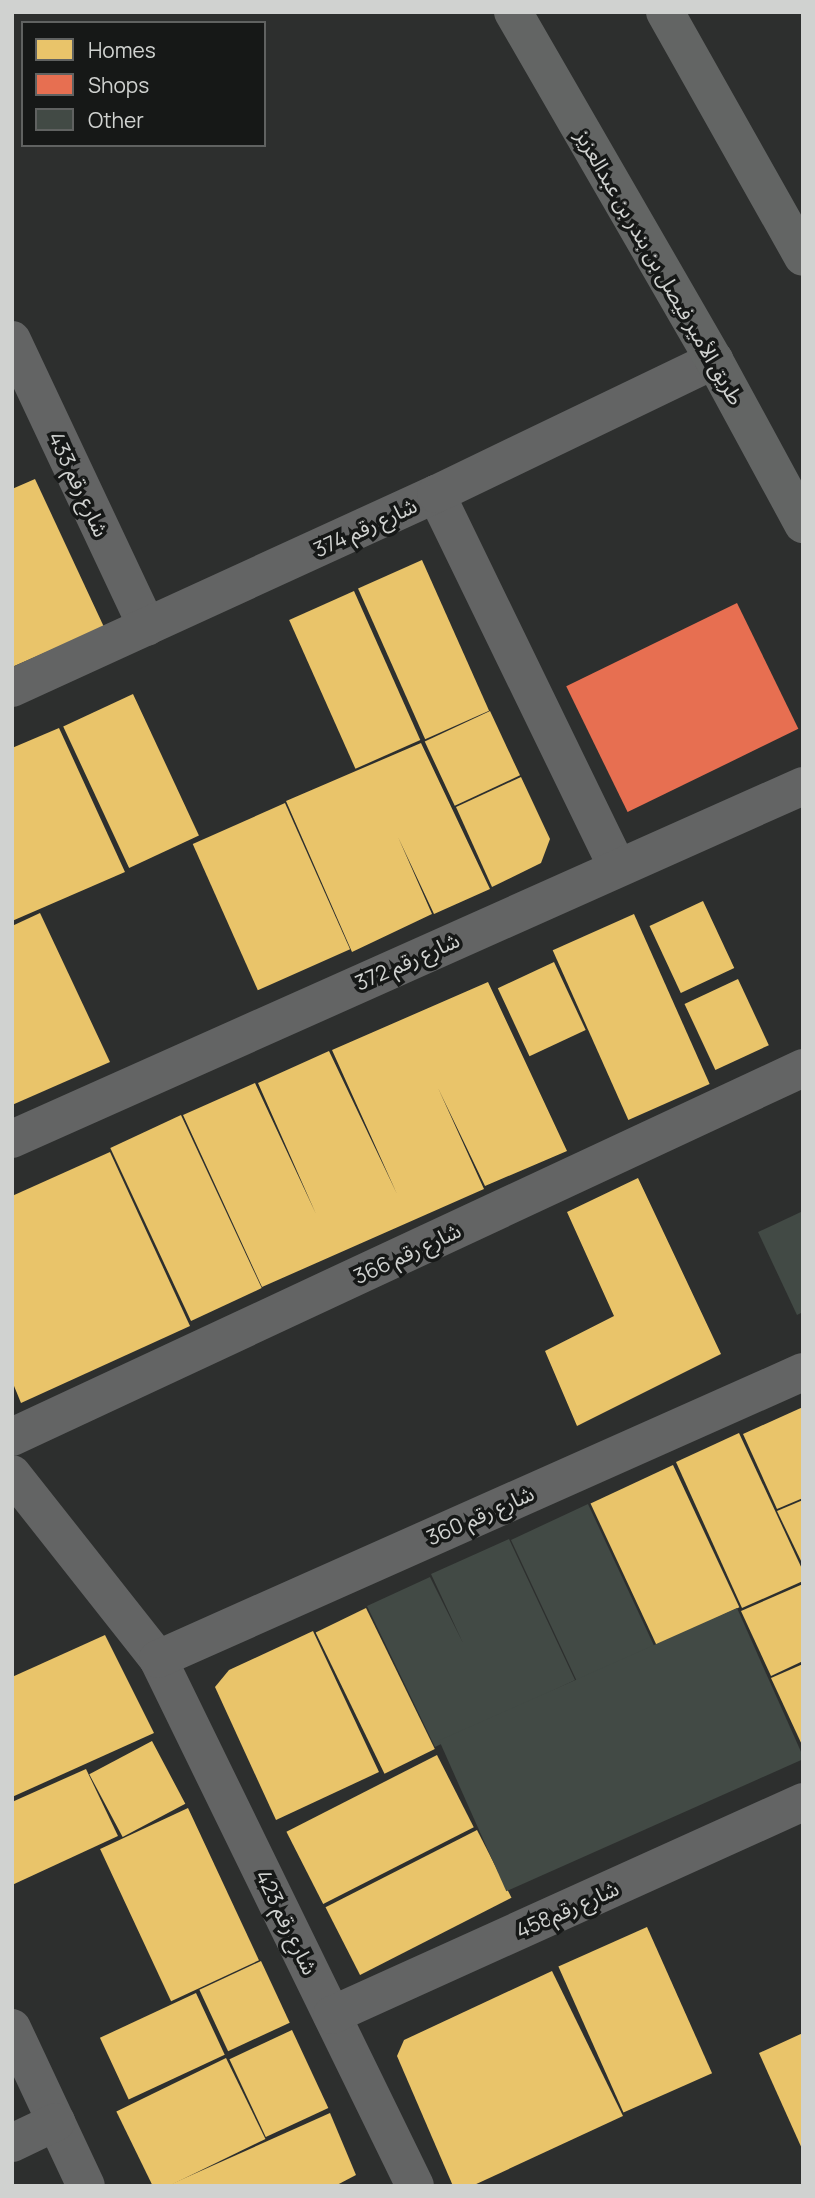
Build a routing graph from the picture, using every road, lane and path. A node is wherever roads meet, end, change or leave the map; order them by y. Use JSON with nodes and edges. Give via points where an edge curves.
{"nodes":[{"id":1,"x":513,"y":12,"type":"edge"},
{"id":2,"x":665,"y":12,"type":"edge"},
{"id":3,"x":803,"y":257,"type":"edge"},
{"id":4,"x":12,"y":340,"type":"edge"},
{"id":5,"x":715,"y":360,"type":"junction"},
{"id":6,"x":436,"y":494,"type":"junction"},
{"id":7,"x":803,"y":524,"type":"edge"},
{"id":8,"x":147,"y":627,"type":"junction"},
{"id":9,"x":12,"y":688,"type":"edge"},
{"id":10,"x":803,"y":786,"type":"edge"},
{"id":11,"x":617,"y":866,"type":"junction"},
{"id":12,"x":803,"y":1068,"type":"edge"},
{"id":13,"x":12,"y":1139,"type":"edge"},
{"id":14,"x":803,"y":1371,"type":"edge"},
{"id":15,"x":12,"y":1437,"type":"edge"},
{"id":16,"x":12,"y":1474,"type":"edge"},
{"id":17,"x":158,"y":1659,"type":"junction"},
{"id":18,"x":803,"y":1802,"type":"edge"},
{"id":19,"x":332,"y":2015,"type":"junction"},
{"id":20,"x":12,"y":2028,"type":"edge"},
{"id":21,"x":56,"y":2122,"type":"junction"},
{"id":22,"x":12,"y":2143,"type":"edge"},
{"id":23,"x":86,"y":2186,"type":"edge"},
{"id":24,"x":415,"y":2186,"type":"edge"}],
"edges":[{"from":1,"to":5,"type":"main road","name":"طريق الأمير فيصل بن بندر بن عبدالعزيز"},
{"from":2,"to":3,"type":"main road"},
{"from":4,"to":8,"type":"street","name":"شارع رقم 433"},
{"from":5,"to":6,"type":"street","name":"شارع رقم 374"},
{"from":5,"to":7,"type":"main road","name":"طريق الأمير فيصل بن بندر بن عبدالعزيز"},
{"from":6,"to":8,"type":"street","name":"شارع رقم 374"},
{"from":6,"to":11,"type":"street"},
{"from":8,"to":9,"type":"street","name":"شارع رقم 374"},
{"from":10,"to":11,"type":"street","name":"شارع رقم 372"},
{"from":11,"to":13,"type":"street","name":"شارع رقم 372"},
{"from":12,"to":15,"type":"street","name":"شارع رقم 366"},
{"from":14,"to":17,"type":"street","name":"شارع رقم 360"},
{"from":16,"to":17,"type":"street","name":"شارع رقم 423"},
{"from":17,"to":19,"type":"street","name":"شارع رقم 423"},
{"from":18,"to":19,"type":"street","name":"شارع رقم458"},
{"from":19,"to":24,"type":"street","name":"شارع رقم 423"},
{"from":20,"to":21,"type":"street"},
{"from":21,"to":22,"type":"street"},
{"from":21,"to":23,"type":"street"}]}
